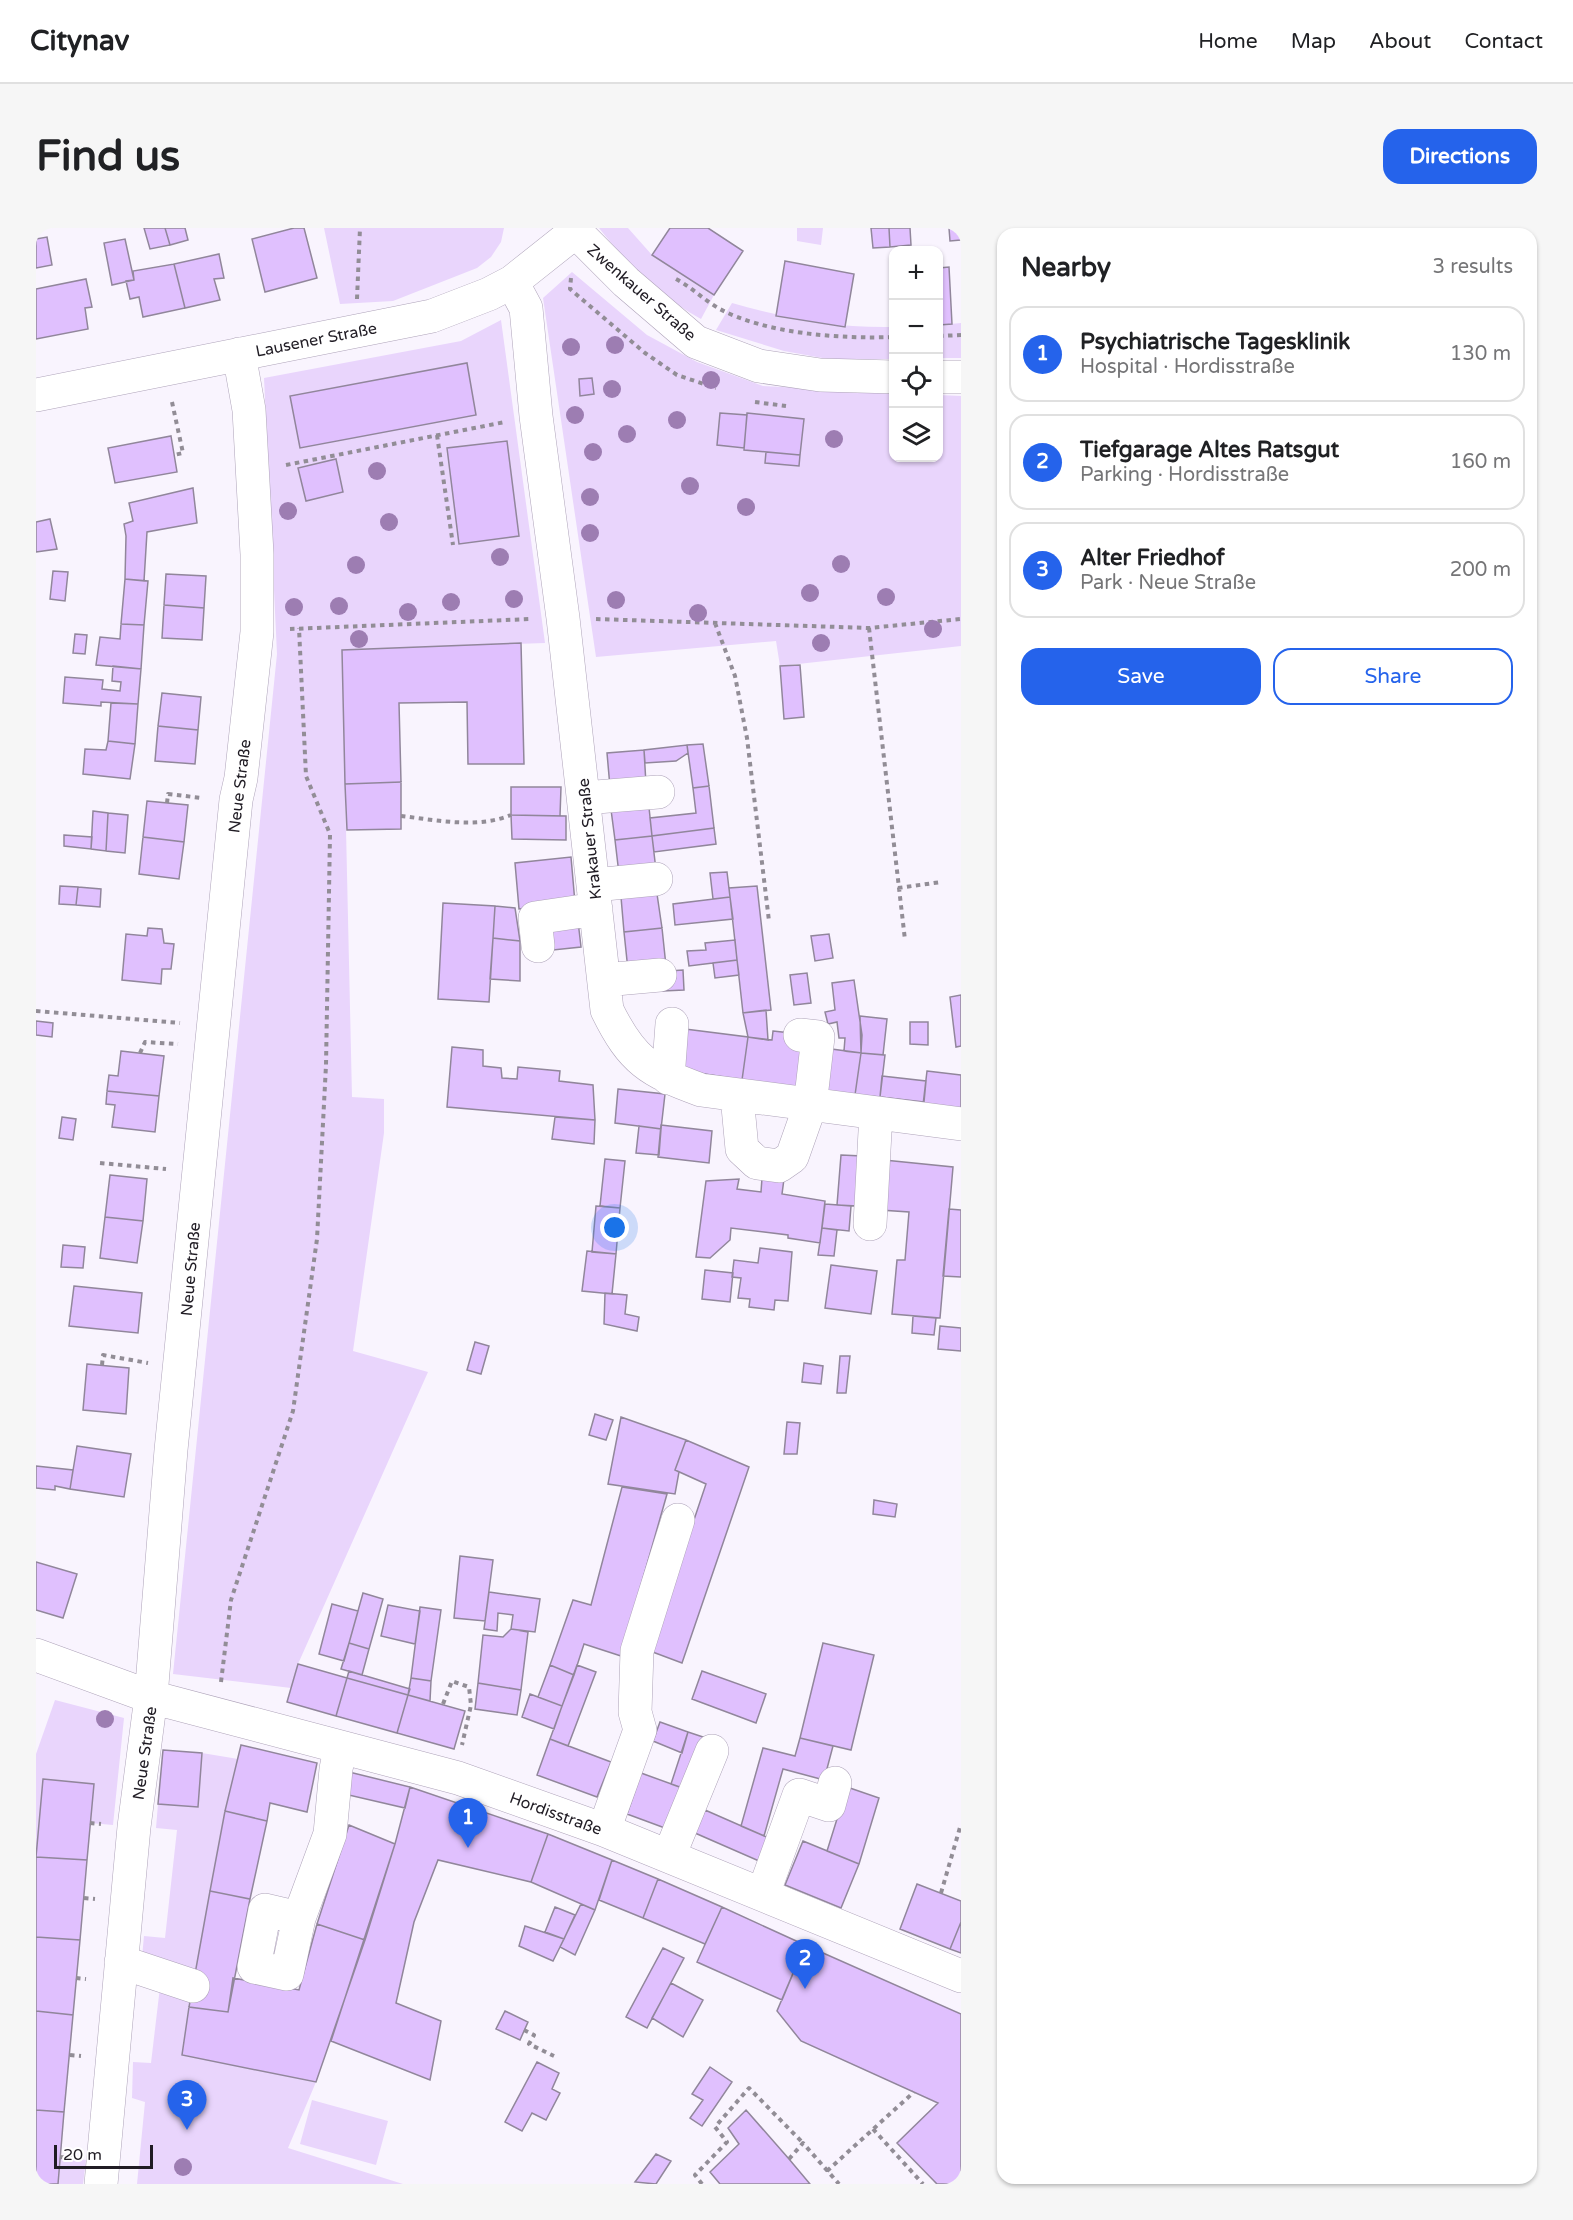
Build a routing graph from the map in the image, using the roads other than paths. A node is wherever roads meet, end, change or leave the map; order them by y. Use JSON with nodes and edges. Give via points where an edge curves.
{"nodes":[{"id":1,"x":573,"y":230,"type":"edge"},
{"id":2,"x":512,"y":282,"type":"junction"},
{"id":3,"x":239,"y":354,"type":"junction"},
{"id":4,"x":943,"y":376,"type":"edge"},
{"id":5,"x":961,"y":376,"type":"edge"},
{"id":6,"x":889,"y":377,"type":"edge"},
{"id":7,"x":36,"y":395,"type":"edge"},
{"id":8,"x":583,"y":784,"type":"junction"},
{"id":9,"x":658,"y":792,"type":"dead end"},
{"id":10,"x":656,"y":879,"type":"dead end"},
{"id":11,"x":595,"y":897,"type":"junction"},
{"id":12,"x":538,"y":946,"type":"dead end"},
{"id":13,"x":660,"y":975,"type":"dead end"},
{"id":14,"x":604,"y":980,"type":"junction"},
{"id":15,"x":672,"y":1024,"type":"dead end"},
{"id":16,"x":800,"y":1035,"type":"dead end"},
{"id":17,"x":668,"y":1078,"type":"junction"},
{"id":18,"x":737,"y":1096,"type":"junction"},
{"id":19,"x":810,"y":1106,"type":"junction"},
{"id":20,"x":876,"y":1113,"type":"junction"},
{"id":21,"x":961,"y":1124,"type":"edge"},
{"id":22,"x":870,"y":1224,"type":"dead end"},
{"id":23,"x":678,"y":1520,"type":"dead end"},
{"id":24,"x":36,"y":1655,"type":"edge"},
{"id":25,"x":151,"y":1697,"type":"junction"},
{"id":26,"x":340,"y":1749,"type":"junction"},
{"id":27,"x":712,"y":1751,"type":"dead end"},
{"id":28,"x":835,"y":1783,"type":"dead end"},
{"id":29,"x":604,"y":1830,"type":"junction"},
{"id":30,"x":669,"y":1856,"type":"junction"},
{"id":31,"x":763,"y":1894,"type":"junction"},
{"id":32,"x":299,"y":1918,"type":"dead end"},
{"id":33,"x":121,"y":1962,"type":"junction"},
{"id":34,"x":961,"y":1976,"type":"edge"},
{"id":35,"x":193,"y":1986,"type":"dead end"},
{"id":36,"x":101,"y":2184,"type":"edge"}],
"edges":[{"from":1,"to":2,"type":"street","name":"Lausener Straße"},
{"from":1,"to":6,"type":"street","name":"Zwenkauer Straße","via":[[696,342],[759,366],[820,375]]},
{"from":2,"to":3,"type":"street","name":"Lausener Straße","via":[[432,316]]},
{"from":2,"to":8,"type":"street","name":"Krakauer Straße","via":[[526,308]]},
{"from":3,"to":7,"type":"street","name":"Lausener Straße"},
{"from":3,"to":25,"type":"street","name":"Neue Straße","via":[[249,410],[257,632],[212,1037]]},
{"from":4,"to":5,"type":"street"},
{"from":8,"to":9,"type":"street"},
{"from":8,"to":11,"type":"street","name":"Krakauer Straße"},
{"from":10,"to":11,"type":"street"},
{"from":11,"to":12,"type":"street","via":[[535,918]]},
{"from":11,"to":14,"type":"street","name":"Krakauer Straße"},
{"from":13,"to":14,"type":"street"},
{"from":14,"to":17,"type":"street","name":"Krakauer Straße","via":[[607,1010],[623,1043]]},
{"from":15,"to":17,"type":"street"},
{"from":16,"to":19,"type":"street","via":[[818,1037]]},
{"from":17,"to":18,"type":"street","name":"Krakauer Straße","via":[[701,1090]]},
{"from":18,"to":19,"type":"street","name":"Krakauer Straße"},
{"from":18,"to":19,"type":"street","via":[[742,1149],[757,1162],[779,1166],[792,1157]]},
{"from":19,"to":20,"type":"street","name":"Krakauer Straße"},
{"from":20,"to":21,"type":"street","name":"Krakauer Straße"},
{"from":20,"to":22,"type":"street"},
{"from":23,"to":29,"type":"street","via":[[637,1651],[635,1712],[640,1730]]},
{"from":24,"to":25,"type":"street","name":"Hordisstraße"},
{"from":25,"to":26,"type":"street","name":"Hordisstraße"},
{"from":25,"to":33,"type":"street","name":"Neue Straße"},
{"from":26,"to":29,"type":"street","name":"Hordisstraße","via":[[458,1778]]},
{"from":26,"to":32,"type":"street","via":[[330,1834]]},
{"from":27,"to":30,"type":"street"},
{"from":28,"to":31,"type":"street","via":[[829,1805],[799,1795]]},
{"from":29,"to":30,"type":"street","name":"Hordisstraße"},
{"from":30,"to":31,"type":"street","name":"Hordisstraße"},
{"from":31,"to":34,"type":"street","name":"Hordisstraße"},
{"from":33,"to":35,"type":"street"},
{"from":33,"to":36,"type":"street","name":"Neue Straße"}]}
